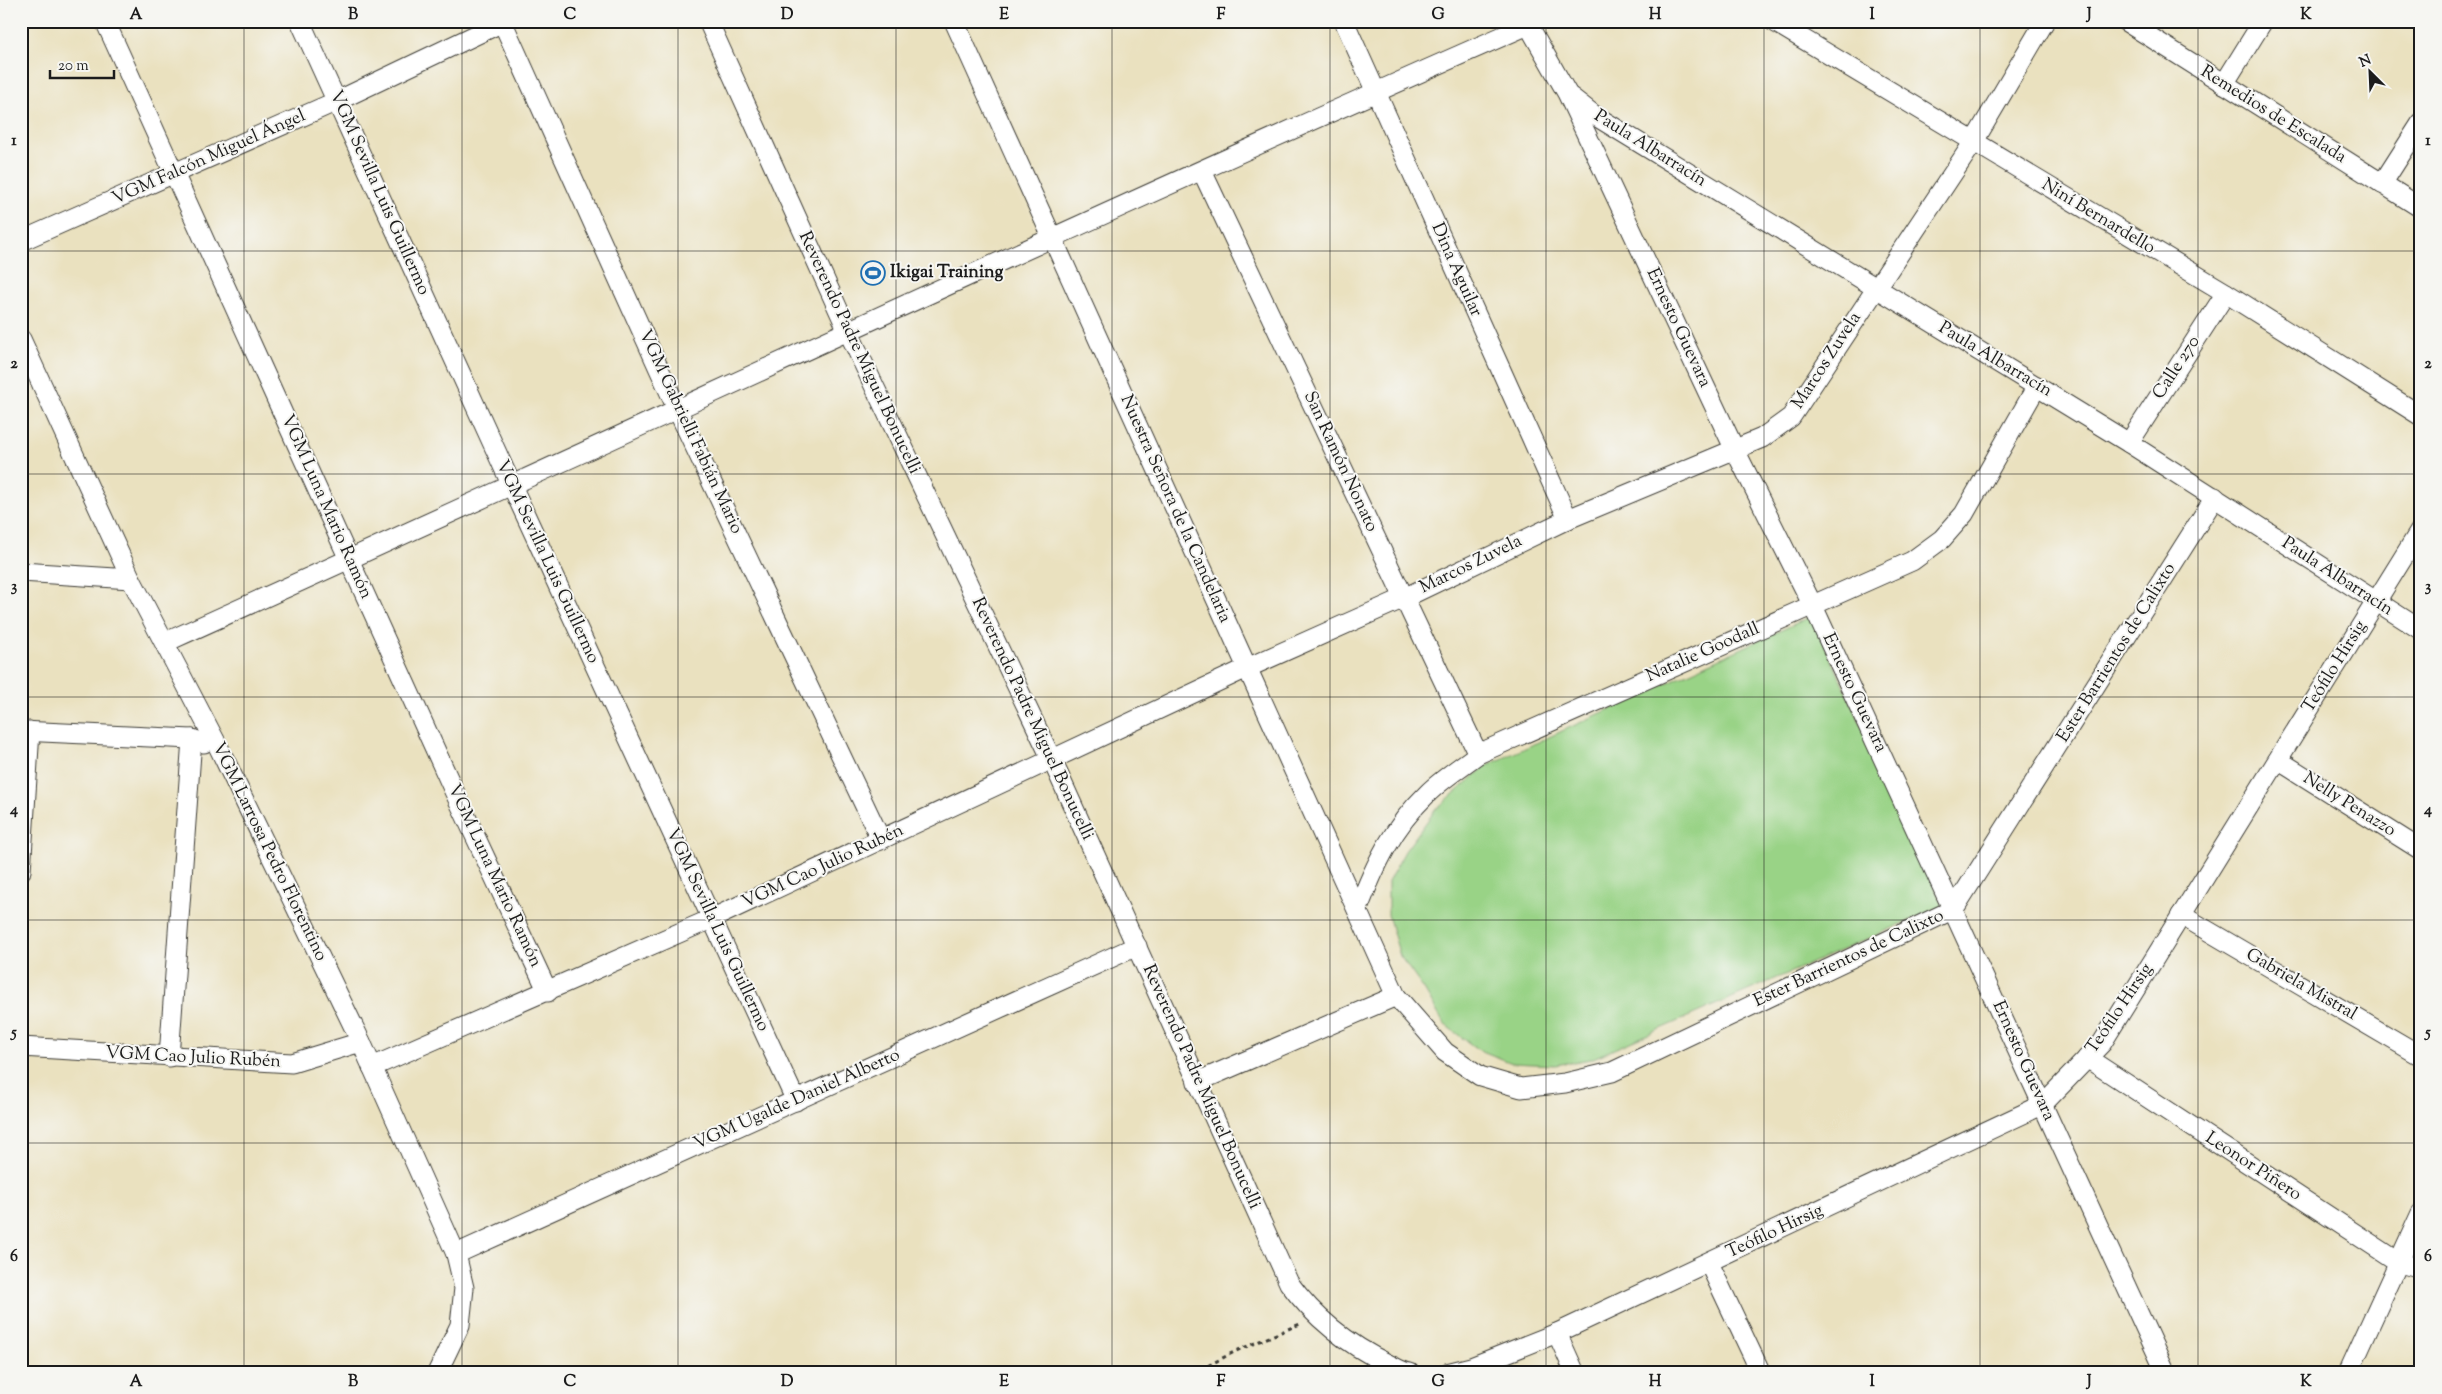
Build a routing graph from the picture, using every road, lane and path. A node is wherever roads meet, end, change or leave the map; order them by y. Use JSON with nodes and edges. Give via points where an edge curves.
{"nodes":[{"id":1,"x":105,"y":21,"type":"edge"},
{"id":2,"x":300,"y":21,"type":"edge"},
{"id":3,"x":708,"y":21,"type":"edge"},
{"id":4,"x":954,"y":21,"type":"edge"},
{"id":5,"x":1344,"y":21,"type":"edge"},
{"id":6,"x":1773,"y":21,"type":"edge"},
{"id":7,"x":2045,"y":21,"type":"edge"},
{"id":8,"x":2125,"y":21,"type":"edge"},
{"id":9,"x":2263,"y":21,"type":"edge"},
{"id":10,"x":503,"y":22,"type":"edge"},
{"id":11,"x":1527,"y":23,"type":"edge"},
{"id":12,"x":2224,"y":84,"type":"junction"},
{"id":13,"x":1376,"y":92,"type":"junction"},
{"id":14,"x":1568,"y":94,"type":"junction"},
{"id":15,"x":337,"y":101,"type":"junction"},
{"id":16,"x":2421,"y":123,"type":"edge"},
{"id":17,"x":1973,"y":143,"type":"junction"},
{"id":18,"x":1202,"y":171,"type":"junction"},
{"id":19,"x":175,"y":174,"type":"junction"},
{"id":20,"x":2382,"y":184,"type":"junction"},
{"id":21,"x":2421,"y":208,"type":"edge"},
{"id":22,"x":1053,"y":239,"type":"junction"},
{"id":23,"x":21,"y":241,"type":"edge"},
{"id":24,"x":1876,"y":287,"type":"junction"},
{"id":25,"x":2226,"y":293,"type":"junction"},
{"id":26,"x":848,"y":331,"type":"junction"},
{"id":27,"x":21,"y":339,"type":"edge"},
{"id":28,"x":2038,"y":386,"type":"junction"},
{"id":29,"x":678,"y":410,"type":"junction"},
{"id":30,"x":2421,"y":416,"type":"edge"},
{"id":31,"x":2129,"y":443,"type":"junction"},
{"id":32,"x":1734,"y":448,"type":"junction"},
{"id":33,"x":512,"y":486,"type":"junction"},
{"id":34,"x":2215,"y":497,"type":"junction"},
{"id":35,"x":1568,"y":519,"type":"junction"},
{"id":36,"x":2421,"y":529,"type":"edge"},
{"id":37,"x":349,"y":560,"type":"junction"},
{"id":38,"x":21,"y":572,"type":"edge"},
{"id":39,"x":131,"y":578,"type":"junction"},
{"id":40,"x":1404,"y":598,"type":"junction"},
{"id":41,"x":2375,"y":602,"type":"junction"},
{"id":42,"x":1812,"y":604,"type":"junction"},
{"id":43,"x":2421,"y":630,"type":"edge"},
{"id":44,"x":166,"y":642,"type":"junction"},
{"id":45,"x":1247,"y":668,"type":"junction"},
{"id":46,"x":26,"y":731,"type":"edge"},
{"id":47,"x":192,"y":739,"type":"junction"},
{"id":48,"x":219,"y":748,"type":"junction"},
{"id":49,"x":1478,"y":754,"type":"junction"},
{"id":50,"x":1052,"y":760,"type":"junction"},
{"id":51,"x":2278,"y":760,"type":"junction"},
{"id":52,"x":881,"y":840,"type":"junction"},
{"id":53,"x":2421,"y":850,"type":"edge"},
{"id":54,"x":21,"y":871,"type":"edge"},
{"id":55,"x":1358,"y":909,"type":"junction"},
{"id":56,"x":1954,"y":909,"type":"junction"},
{"id":57,"x":2181,"y":915,"type":"junction"},
{"id":58,"x":711,"y":919,"type":"junction"},
{"id":59,"x":1137,"y":946,"type":"junction"},
{"id":60,"x":548,"y":992,"type":"junction"},
{"id":61,"x":1396,"y":996,"type":"junction"},
{"id":62,"x":361,"y":1042,"type":"junction"},
{"id":63,"x":21,"y":1047,"type":"edge"},
{"id":64,"x":2421,"y":1056,"type":"edge"},
{"id":65,"x":169,"y":1057,"type":"junction"},
{"id":66,"x":2087,"y":1058,"type":"junction"},
{"id":67,"x":372,"y":1067,"type":"junction"},
{"id":68,"x":1197,"y":1082,"type":"junction"},
{"id":69,"x":796,"y":1101,"type":"junction"},
{"id":70,"x":2042,"y":1105,"type":"junction"},
{"id":71,"x":2421,"y":1212,"type":"edge"},
{"id":72,"x":456,"y":1254,"type":"junction"},
{"id":73,"x":1709,"y":1263,"type":"junction"},
{"id":74,"x":2400,"y":1263,"type":"junction"},
{"id":75,"x":2421,"y":1269,"type":"edge"},
{"id":76,"x":1319,"y":1318,"type":"junction"},
{"id":77,"x":1557,"y":1333,"type":"junction"},
{"id":78,"x":437,"y":1373,"type":"edge"},
{"id":79,"x":1194,"y":1373,"type":"edge"},
{"id":80,"x":1406,"y":1373,"type":"edge"},
{"id":81,"x":1410,"y":1373,"type":"edge"},
{"id":82,"x":1447,"y":1373,"type":"edge"},
{"id":83,"x":1575,"y":1373,"type":"edge"},
{"id":84,"x":1761,"y":1373,"type":"edge"},
{"id":85,"x":2166,"y":1373,"type":"edge"},
{"id":86,"x":2348,"y":1373,"type":"edge"}],
"edges":[{"from":1,"to":19,"type":"street","name":"VGM Luna Mario Ramón"},
{"from":2,"to":15,"type":"street","name":"VGM Sevilla Luis Guillermo"},
{"from":3,"to":26,"type":"street","name":"Reverendo Padre Miguel Bonucelli"},
{"from":4,"to":22,"type":"street","name":"Nuestra Señora de la Candelaria"},
{"from":5,"to":13,"type":"street","name":"Dina Aguilar"},
{"from":6,"to":17,"type":"street","name":"Niní Bernardello"},
{"from":7,"to":17,"type":"street","name":"Marcos Zuvela"},
{"from":8,"to":12,"type":"street","name":"Remedios de Escalada"},
{"from":9,"to":12,"type":"street"},
{"from":10,"to":15,"type":"street","name":"VGM Falcón Miguel Ángel"},
{"from":10,"to":29,"type":"street","name":"VGM Gabrielli Fabián Mario"},
{"from":11,"to":13,"type":"street"},
{"from":11,"to":14,"type":"street","name":"Ernesto Guevara"},
{"from":12,"to":20,"type":"street","name":"Remedios de Escalada"},
{"from":13,"to":18,"type":"street"},
{"from":13,"to":35,"type":"street","name":"Dina Aguilar"},
{"from":14,"to":24,"type":"street","name":"Paula Albarracín","via":[[1594,115]]},
{"from":14,"to":32,"type":"street","name":"Ernesto Guevara"},
{"from":15,"to":19,"type":"street","name":"VGM Falcón Miguel Ángel"},
{"from":15,"to":33,"type":"street","name":"VGM Sevilla Luis Guillermo"},
{"from":16,"to":20,"type":"street"},
{"from":17,"to":24,"type":"street","name":"Marcos Zuvela"},
{"from":17,"to":25,"type":"street","name":"Niní Bernardello"},
{"from":18,"to":22,"type":"street"},
{"from":18,"to":40,"type":"street","name":"San Ramón Nonato"},
{"from":19,"to":23,"type":"street","name":"VGM Falcón Miguel Ángel"},
{"from":19,"to":37,"type":"street","name":"VGM Luna Mario Ramón"},
{"from":20,"to":21,"type":"street","name":"Remedios de Escalada"},
{"from":22,"to":26,"type":"street"},
{"from":22,"to":45,"type":"street","name":"Nuestra Señora de la Candelaria"},
{"from":24,"to":28,"type":"street","name":"Paula Albarracín"},
{"from":24,"to":32,"type":"street","name":"Marcos Zuvela","via":[[1791,417],[1762,438]]},
{"from":25,"to":30,"type":"street","name":"Niní Bernardello"},
{"from":25,"to":31,"type":"street","name":"Calle 270"},
{"from":26,"to":29,"type":"street"},
{"from":26,"to":50,"type":"street","name":"Reverendo Padre Miguel Bonucelli"},
{"from":27,"to":39,"type":"street","name":"VGM Larrosa Pedro Florentino"},
{"from":28,"to":31,"type":"street","name":"Paula Albarracín"},
{"from":28,"to":42,"type":"street","name":"Natalie Goodall","via":[[1964,514],[1942,539],[1912,561]]},
{"from":29,"to":33,"type":"street"},
{"from":29,"to":52,"type":"street","name":"VGM Gabrielli Fabián Mario"},
{"from":31,"to":34,"type":"street","name":"Paula Albarracín"},
{"from":32,"to":35,"type":"street","name":"Marcos Zuvela"},
{"from":32,"to":42,"type":"street","name":"Ernesto Guevara"},
{"from":33,"to":37,"type":"street"},
{"from":33,"to":58,"type":"street","name":"VGM Sevilla Luis Guillermo"},
{"from":34,"to":41,"type":"street","name":"Paula Albarracín"},
{"from":34,"to":56,"type":"street","name":"Ester Barrientos de Calixto"},
{"from":35,"to":40,"type":"street","name":"Marcos Zuvela"},
{"from":36,"to":41,"type":"street","name":"Teófilo Hirsig"},
{"from":37,"to":44,"type":"street"},
{"from":37,"to":60,"type":"street","name":"VGM Luna Mario Ramón"},
{"from":38,"to":39,"type":"street"},
{"from":39,"to":44,"type":"street","name":"VGM Larrosa Pedro Florentino"},
{"from":40,"to":45,"type":"street","name":"Marcos Zuvela"},
{"from":40,"to":49,"type":"street","name":"San Ramón Nonato"},
{"from":41,"to":43,"type":"street","name":"Paula Albarracín"},
{"from":41,"to":51,"type":"street","name":"Teófilo Hirsig"},
{"from":42,"to":49,"type":"street","name":"Natalie Goodall"},
{"from":42,"to":56,"type":"street","name":"Ernesto Guevara"},
{"from":44,"to":48,"type":"street","name":"VGM Larrosa Pedro Florentino"},
{"from":45,"to":50,"type":"street","name":"VGM Cao Julio Rubén"},
{"from":45,"to":55,"type":"street","name":"Nuestra Señora de la Candelaria"},
{"from":46,"to":47,"type":"street"},
{"from":46,"to":54,"type":"street"},
{"from":47,"to":48,"type":"street"},
{"from":47,"to":65,"type":"street"},
{"from":48,"to":62,"type":"street","name":"VGM Larrosa Pedro Florentino"},
{"from":49,"to":55,"type":"street","name":"Natalie Goodall","via":[[1427,794],[1400,823],[1375,865]]},
{"from":50,"to":52,"type":"street","name":"VGM Cao Julio Rubén"},
{"from":50,"to":59,"type":"street","name":"Reverendo Padre Miguel Bonucelli"},
{"from":51,"to":53,"type":"street","name":"Nelly Penazzo"},
{"from":51,"to":57,"type":"street","name":"Teófilo Hirsig"},
{"from":52,"to":58,"type":"street","name":"VGM Cao Julio Rubén"},
{"from":55,"to":61,"type":"street","name":"Nuestra Señora de la Candelaria"},
{"from":56,"to":61,"type":"street","name":"Ester Barrientos de Calixto","via":[[1612,1072],[1564,1083],[1521,1088],[1480,1076],[1445,1052]]},
{"from":56,"to":70,"type":"street","name":"Ernesto Guevara"},
{"from":57,"to":64,"type":"street","name":"Gabriela Mistral"},
{"from":57,"to":66,"type":"street","name":"Teófilo Hirsig","via":[[2102,1043]]},
{"from":58,"to":60,"type":"street","name":"VGM Cao Julio Rubén"},
{"from":58,"to":69,"type":"street","name":"VGM Sevilla Luis Guillermo"},
{"from":59,"to":68,"type":"street","name":"Reverendo Padre Miguel Bonucelli"},
{"from":59,"to":69,"type":"street","name":"VGM Ugalde Daniel Alberto"},
{"from":60,"to":67,"type":"street","name":"VGM Cao Julio Rubén"},
{"from":61,"to":68,"type":"street"},
{"from":62,"to":65,"type":"street","name":"VGM Cao Julio Rubén","via":[[292,1063]]},
{"from":62,"to":67,"type":"street","name":"VGM Larrosa Pedro Florentino"},
{"from":63,"to":65,"type":"street","name":"VGM Cao Julio Rubén"},
{"from":66,"to":70,"type":"street","name":"Teófilo Hirsig"},
{"from":66,"to":74,"type":"street","name":"Leonor Piñero"},
{"from":67,"to":72,"type":"street","name":"VGM Larrosa Pedro Florentino"},
{"from":68,"to":76,"type":"street","name":"Reverendo Padre Miguel Bonucelli","via":[[1290,1283]]},
{"from":69,"to":72,"type":"street","name":"VGM Ugalde Daniel Alberto"},
{"from":70,"to":73,"type":"street","name":"Teófilo Hirsig"},
{"from":70,"to":85,"type":"street","name":"Ernesto Guevara"},
{"from":71,"to":74,"type":"street"},
{"from":72,"to":78,"type":"street","name":"VGM Larrosa Pedro Florentino","via":[[464,1288],[460,1325]]},
{"from":73,"to":77,"type":"street","name":"Teófilo Hirsig"},
{"from":73,"to":84,"type":"street"},
{"from":74,"to":75,"type":"street","name":"Leonor Piñero"},
{"from":74,"to":86,"type":"street"},
{"from":76,"to":79,"type":"path","via":[[1266,1338]]},
{"from":76,"to":80,"type":"street","name":"Reverendo Padre Miguel Bonucelli","via":[[1348,1342]]},
{"from":77,"to":82,"type":"street","name":"Teófilo Hirsig","via":[[1471,1367]]},
{"from":77,"to":83,"type":"street"},
{"from":80,"to":81,"type":"street"}]}
